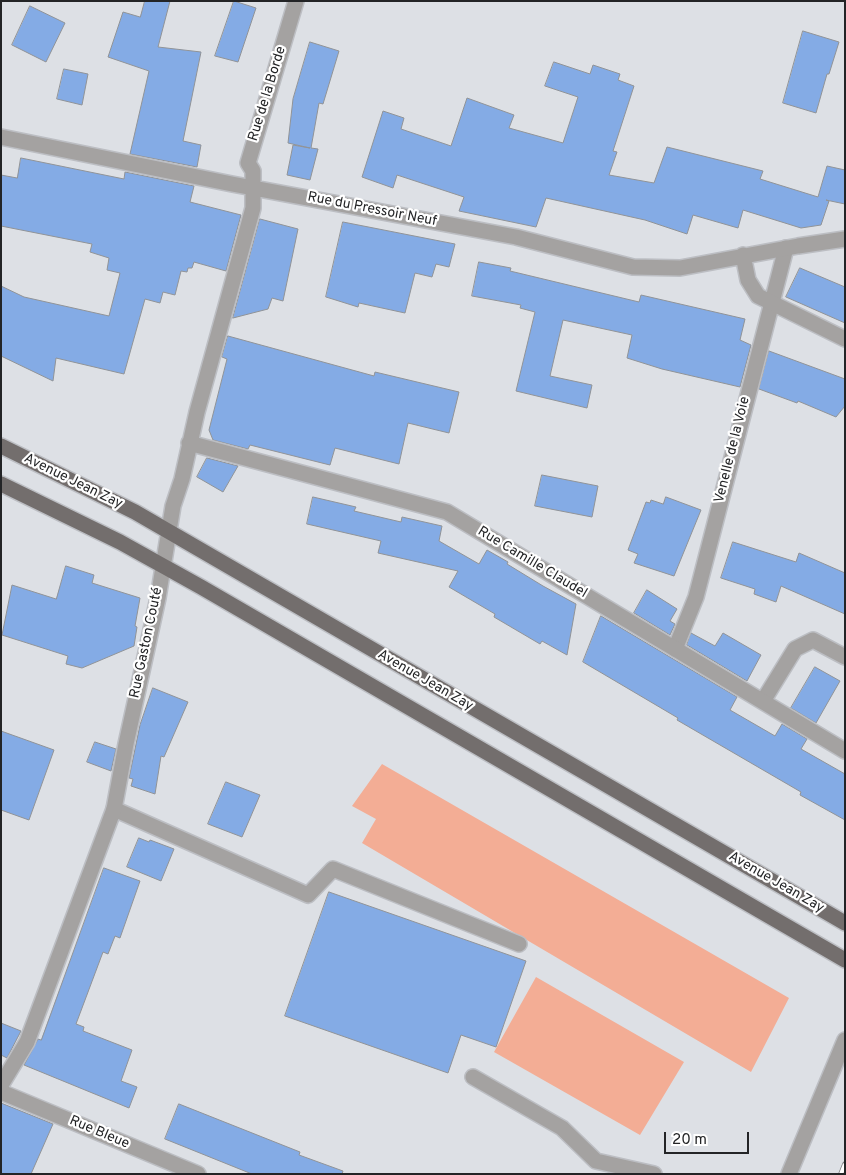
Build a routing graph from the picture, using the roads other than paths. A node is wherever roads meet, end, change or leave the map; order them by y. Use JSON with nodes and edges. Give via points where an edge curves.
{"nodes":[{"id":1,"x":296,"y":1,"type":"edge"},
{"id":2,"x":1,"y":137,"type":"edge"},
{"id":3,"x":254,"y":188,"type":"junction"},
{"id":4,"x":845,"y":239,"type":"edge"},
{"id":5,"x":786,"y":248,"type":"junction"},
{"id":6,"x":743,"y":255,"type":"junction"},
{"id":7,"x":771,"y":303,"type":"junction"},
{"id":8,"x":845,"y":339,"type":"edge"},
{"id":9,"x":190,"y":443,"type":"junction"},
{"id":10,"x":1,"y":446,"type":"edge"},
{"id":11,"x":1,"y":484,"type":"edge"},
{"id":12,"x":169,"y":532,"type":"junction"},
{"id":13,"x":163,"y":565,"type":"junction"},
{"id":14,"x":675,"y":649,"type":"junction"},
{"id":15,"x":845,"y":657,"type":"edge"},
{"id":16,"x":763,"y":702,"type":"junction"},
{"id":17,"x":845,"y":751,"type":"edge"},
{"id":18,"x":114,"y":808,"type":"junction"},
{"id":19,"x":845,"y":923,"type":"edge"},
{"id":20,"x":519,"y":944,"type":"dead end"},
{"id":21,"x":845,"y":960,"type":"edge"},
{"id":22,"x":845,"y":1040,"type":"edge"},
{"id":23,"x":473,"y":1077,"type":"dead end"},
{"id":24,"x":1,"y":1085,"type":"edge"},
{"id":25,"x":1,"y":1092,"type":"edge"},
{"id":26,"x":198,"y":1174,"type":"edge"},
{"id":27,"x":654,"y":1174,"type":"edge"},
{"id":28,"x":789,"y":1174,"type":"edge"}],
"edges":[{"from":1,"to":3,"type":"street","name":"Rue de la Borde","via":[[248,163],[253,171]]},
{"from":2,"to":3,"type":"street","name":"Rue du Pressoir Neuf"},
{"from":3,"to":6,"type":"street","name":"Rue du Pressoir Neuf","via":[[516,237],[633,267],[680,268]]},
{"from":3,"to":9,"type":"street","name":"Rue Gaston Couté","via":[[253,208]]},
{"from":4,"to":5,"type":"street","name":"Rue du Pressoir Neuf"},
{"from":5,"to":6,"type":"street","name":"Rue du Pressoir Neuf"},
{"from":5,"to":7,"type":"street","name":"Venelle de la Voie"},
{"from":6,"to":7,"type":"street","via":[[748,280],[758,296]]},
{"from":7,"to":8,"type":"street"},
{"from":7,"to":14,"type":"street","name":"Venelle de la Voie","via":[[696,597]]},
{"from":9,"to":12,"type":"street","name":"Rue Gaston Couté"},
{"from":9,"to":14,"type":"street","name":"Rue Camille Claudel","via":[[447,512]]},
{"from":10,"to":12,"type":"main road","name":"Avenue Jean Zay"},
{"from":11,"to":13,"type":"main road"},
{"from":12,"to":13,"type":"street","name":"Rue Gaston Couté"},
{"from":12,"to":19,"type":"main road","name":"Avenue Jean Zay"},
{"from":13,"to":18,"type":"street","name":"Rue Gaston Couté"},
{"from":13,"to":21,"type":"main road"},
{"from":14,"to":16,"type":"street","name":"Rue Camille Claudel"},
{"from":15,"to":16,"type":"street","via":[[813,640],[795,649]]},
{"from":16,"to":17,"type":"street","name":"Rue Camille Claudel"},
{"from":18,"to":20,"type":"street","via":[[308,896],[333,869]]},
{"from":18,"to":24,"type":"street","name":"Rue Gaston Couté","via":[[27,1042]]},
{"from":22,"to":28,"type":"street"},
{"from":23,"to":27,"type":"street","via":[[562,1128],[596,1161]]},
{"from":25,"to":26,"type":"street","name":"Rue Bleue"}]}
